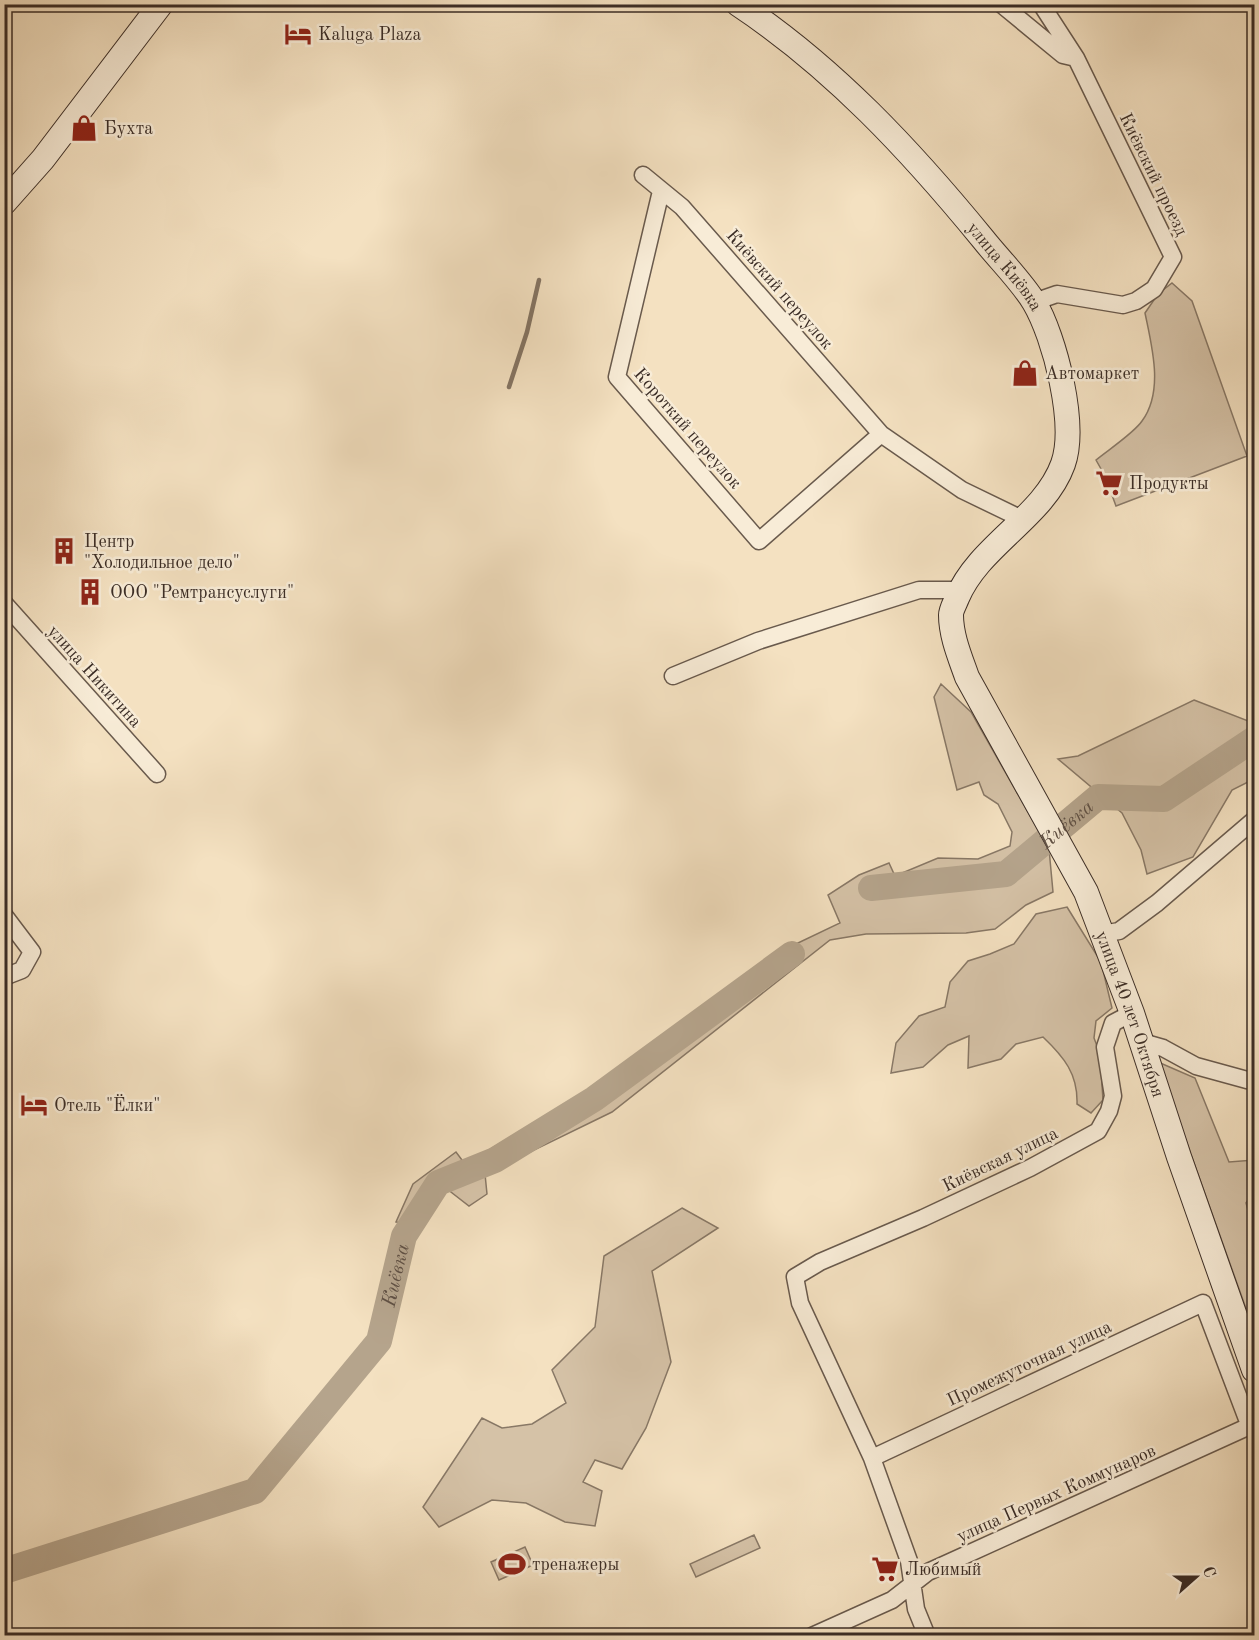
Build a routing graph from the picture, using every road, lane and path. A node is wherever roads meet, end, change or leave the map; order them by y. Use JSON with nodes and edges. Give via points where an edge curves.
{"nodes":[{"id":1,"x":161,"y":4,"type":"edge"},
{"id":2,"x":738,"y":4,"type":"edge"},
{"id":3,"x":751,"y":4,"type":"edge"},
{"id":4,"x":1001,"y":4,"type":"edge"},
{"id":5,"x":1041,"y":4,"type":"edge"},
{"id":6,"x":767,"y":23,"type":"junction"},
{"id":7,"x":1076,"y":58,"type":"junction"},
{"id":8,"x":644,"y":175,"type":"dead end"},
{"id":9,"x":661,"y":191,"type":"junction"},
{"id":10,"x":4,"y":203,"type":"edge"},
{"id":11,"x":1034,"y":302,"type":"junction"},
{"id":12,"x":881,"y":434,"type":"junction"},
{"id":13,"x":1022,"y":519,"type":"junction"},
{"id":14,"x":961,"y":590,"type":"junction"},
{"id":15,"x":4,"y":603,"type":"edge"},
{"id":16,"x":673,"y":676,"type":"dead end"},
{"id":17,"x":967,"y":676,"type":"joint"},
{"id":18,"x":157,"y":774,"type":"dead end"},
{"id":19,"x":1254,"y":820,"type":"edge"},
{"id":20,"x":10,"y":921,"type":"edge"},
{"id":21,"x":1102,"y":934,"type":"junction"},
{"id":22,"x":4,"y":977,"type":"edge"},
{"id":23,"x":1132,"y":1013,"type":"junction"},
{"id":24,"x":1142,"y":1042,"type":"junction"},
{"id":25,"x":1254,"y":1081,"type":"edge"},
{"id":26,"x":1254,"y":1370,"type":"edge"},
{"id":27,"x":1252,"y":1425,"type":"edge"},
{"id":28,"x":872,"y":1458,"type":"junction"},
{"id":29,"x":913,"y":1583,"type":"junction"},
{"id":30,"x":812,"y":1635,"type":"edge"},
{"id":31,"x":927,"y":1635,"type":"edge"}],
"edges":[{"from":1,"to":10,"type":"main road","via":[[43,159]]},
{"from":2,"to":6,"type":"main road","name":"улица Киёвка"},
{"from":3,"to":6,"type":"main road"},
{"from":4,"to":7,"type":"street","via":[[1056,50]]},
{"from":5,"to":7,"type":"street","name":"Киёвский проезд"},
{"from":6,"to":11,"type":"main road","name":"улица Киёвка","via":[[839,82],[909,153]]},
{"from":7,"to":11,"type":"street","name":"Киёвский проезд","via":[[1173,257],[1154,289],[1136,301],[1123,305],[1057,294]]},
{"from":8,"to":9,"type":"street","name":"Киёвский переулок"},
{"from":9,"to":12,"type":"street","name":"Киёвский переулок","via":[[682,207]]},
{"from":9,"to":12,"type":"street","name":"Короткий переулок","via":[[617,377],[759,541]]},
{"from":11,"to":13,"type":"main road","name":"улица Киёвка","via":[[1063,382],[1067,437],[1063,464],[1044,496]]},
{"from":12,"to":13,"type":"street","name":"Киёвский переулок","via":[[962,490]]},
{"from":13,"to":14,"type":"main road","name":"улица Киёвка","via":[[979,562]]},
{"from":14,"to":16,"type":"street","via":[[920,590],[758,641]]},
{"from":14,"to":17,"type":"main road","name":"улица Киёвка","via":[[951,614]]},
{"from":15,"to":18,"type":"street","name":"улица Никитина"},
{"from":17,"to":21,"type":"main road","name":"улица 40 лет Октября","via":[[1086,892]]},
{"from":19,"to":21,"type":"street","via":[[1157,903],[1119,931]]},
{"from":20,"to":22,"type":"street","via":[[32,952],[22,970]]},
{"from":21,"to":23,"type":"main road","name":"улица 40 лет Октября"},
{"from":23,"to":24,"type":"main road","name":"улица 40 лет Октября"},
{"from":23,"to":28,"type":"street","name":"Киёвская улица","via":[[1113,1023],[1105,1047],[1113,1096],[1098,1131],[1030,1168],[820,1262],[795,1277],[800,1303]]},
{"from":24,"to":25,"type":"street","via":[[1196,1066]]},
{"from":24,"to":26,"type":"main road","name":"улица 40 лет Октября"},
{"from":27,"to":28,"type":"street","name":"Промежуточная улица","via":[[1203,1303]]},
{"from":27,"to":29,"type":"street","name":"улица Первых Коммунаров","via":[[939,1567]]},
{"from":28,"to":29,"type":"street","via":[[909,1561]]},
{"from":29,"to":30,"type":"street","name":"улица Первых Коммунаров","via":[[892,1600]]},
{"from":29,"to":31,"type":"street","via":[[916,1609]]}]}
